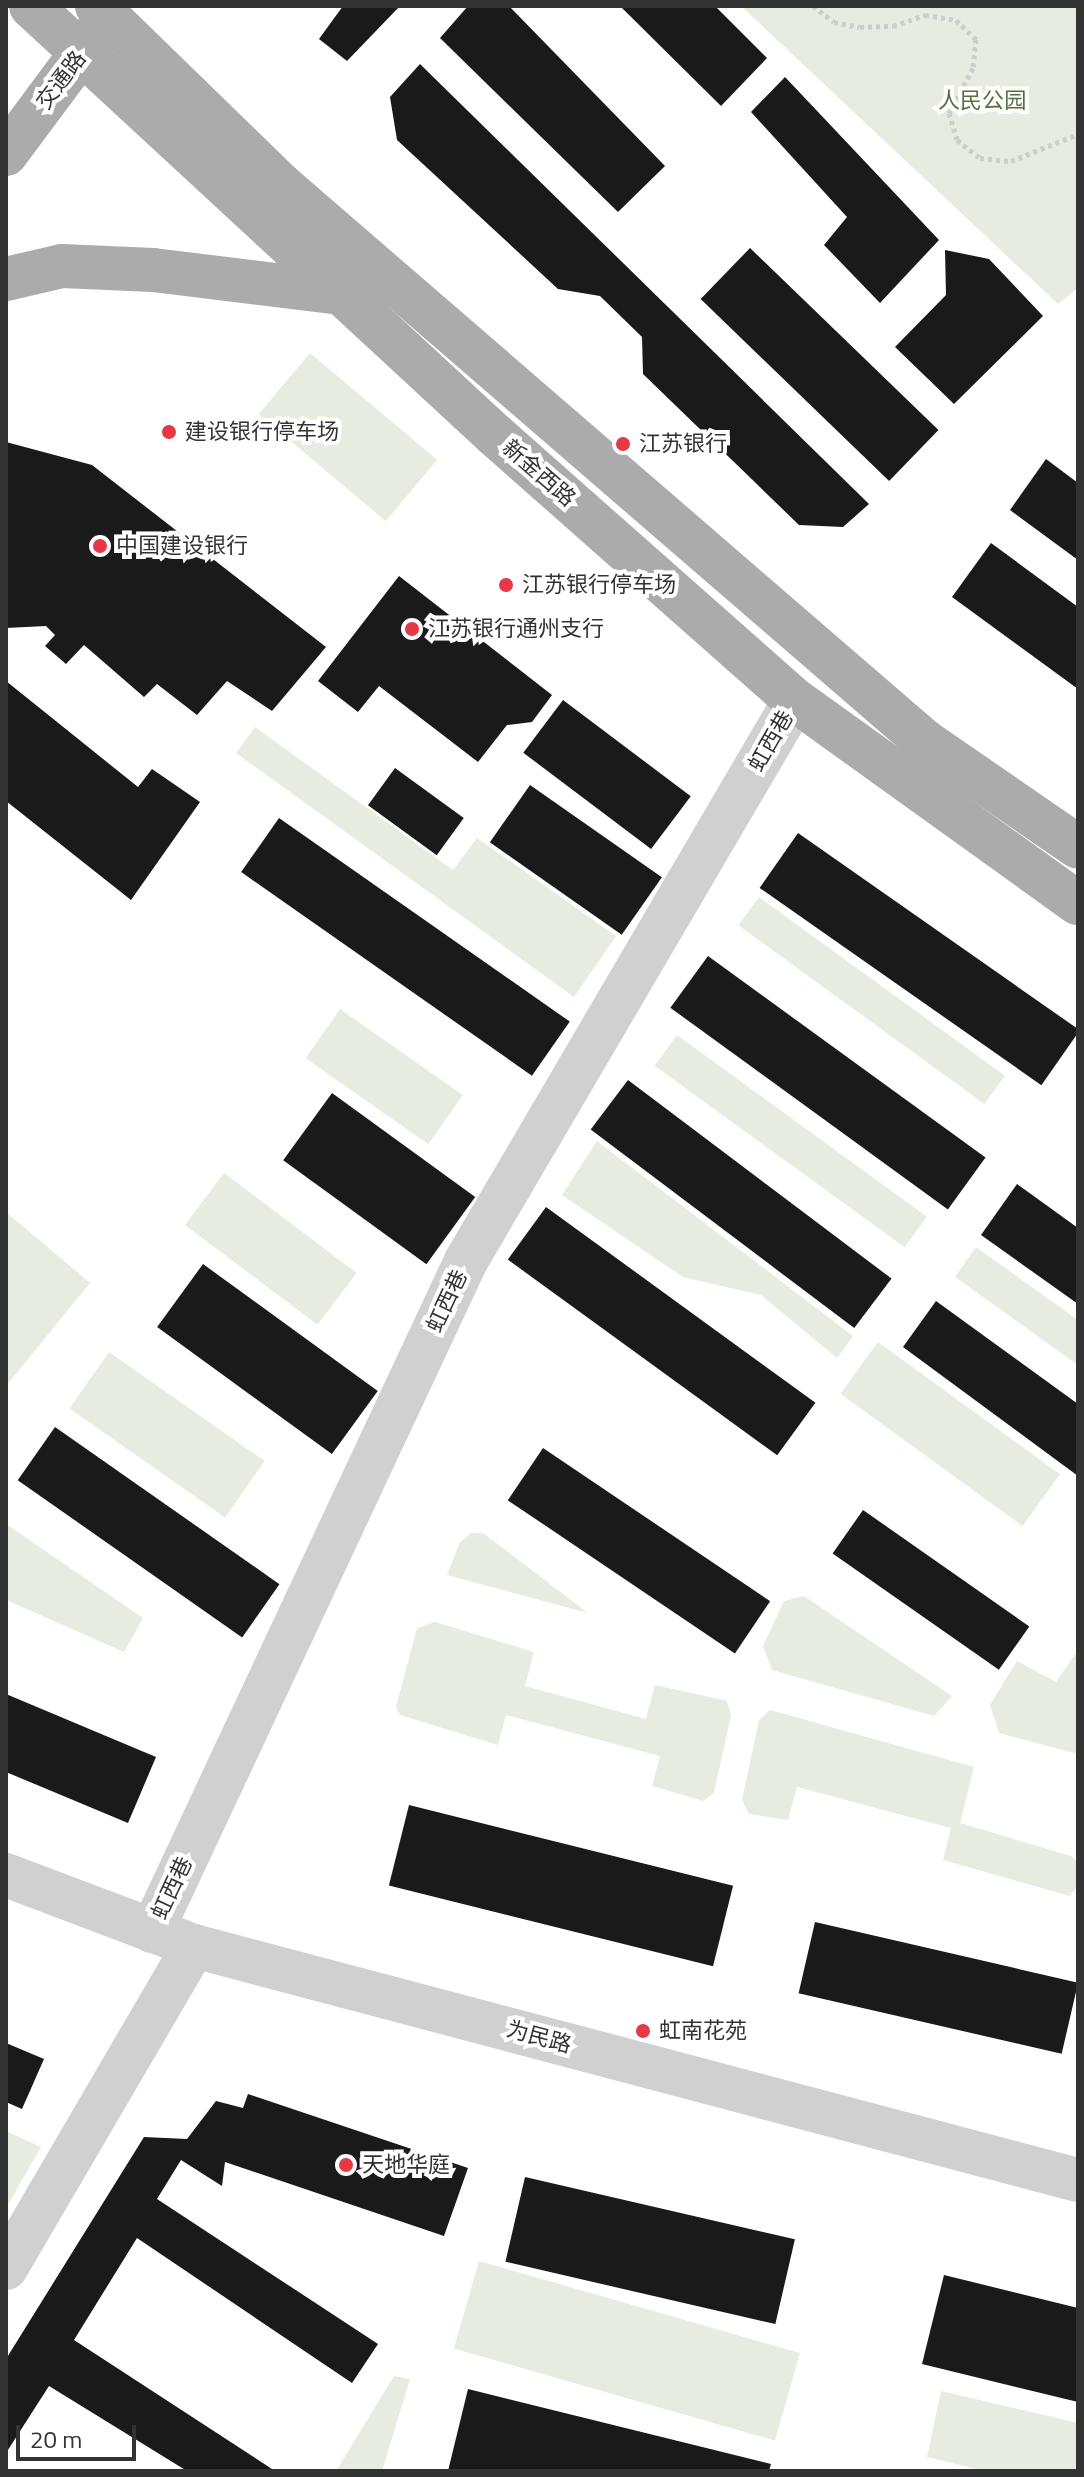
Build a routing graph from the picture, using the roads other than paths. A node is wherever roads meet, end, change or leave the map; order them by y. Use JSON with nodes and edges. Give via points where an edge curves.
{"nodes":[{"id":1,"x":22,"y":6,"type":"edge"},
{"id":2,"x":31,"y":6,"type":"edge"},
{"id":3,"x":107,"y":10,"type":"edge"},
{"id":4,"x":6,"y":28,"type":"edge"},
{"id":5,"x":80,"y":55,"type":"junction"},
{"id":6,"x":6,"y":154,"type":"edge"},
{"id":7,"x":6,"y":279,"type":"edge"},
{"id":8,"x":341,"y":293,"type":"junction"},
{"id":9,"x":795,"y":700,"type":"junction"},
{"id":10,"x":1078,"y":847,"type":"edge"},
{"id":11,"x":1078,"y":903,"type":"edge"},
{"id":12,"x":6,"y":1875,"type":"edge"},
{"id":13,"x":152,"y":1931,"type":"junction"},
{"id":14,"x":194,"y":1946,"type":"junction"},
{"id":15,"x":1078,"y":2180,"type":"edge"},
{"id":16,"x":6,"y":2268,"type":"edge"}],
"edges":[{"from":1,"to":4,"type":"main road"},
{"from":2,"to":5,"type":"main road","name":"新金西路"},
{"from":3,"to":5,"type":"main road","name":"交通路"},
{"from":3,"to":10,"type":"main road","via":[[281,185],[923,740]]},
{"from":5,"to":6,"type":"main road","name":"交通路"},
{"from":5,"to":8,"type":"main road","name":"新金西路"},
{"from":7,"to":8,"type":"main road","via":[[62,266],[98,267]]},
{"from":8,"to":9,"type":"main road","name":"新金西路"},
{"from":9,"to":11,"type":"main road","name":"新金西路"},
{"from":9,"to":13,"type":"street","name":"虹西巷","via":[[466,1261]]},
{"from":12,"to":13,"type":"street","name":"为民路"},
{"from":13,"to":14,"type":"street","name":"为民路"},
{"from":14,"to":15,"type":"street","name":"为民路"},
{"from":14,"to":16,"type":"street"}]}
